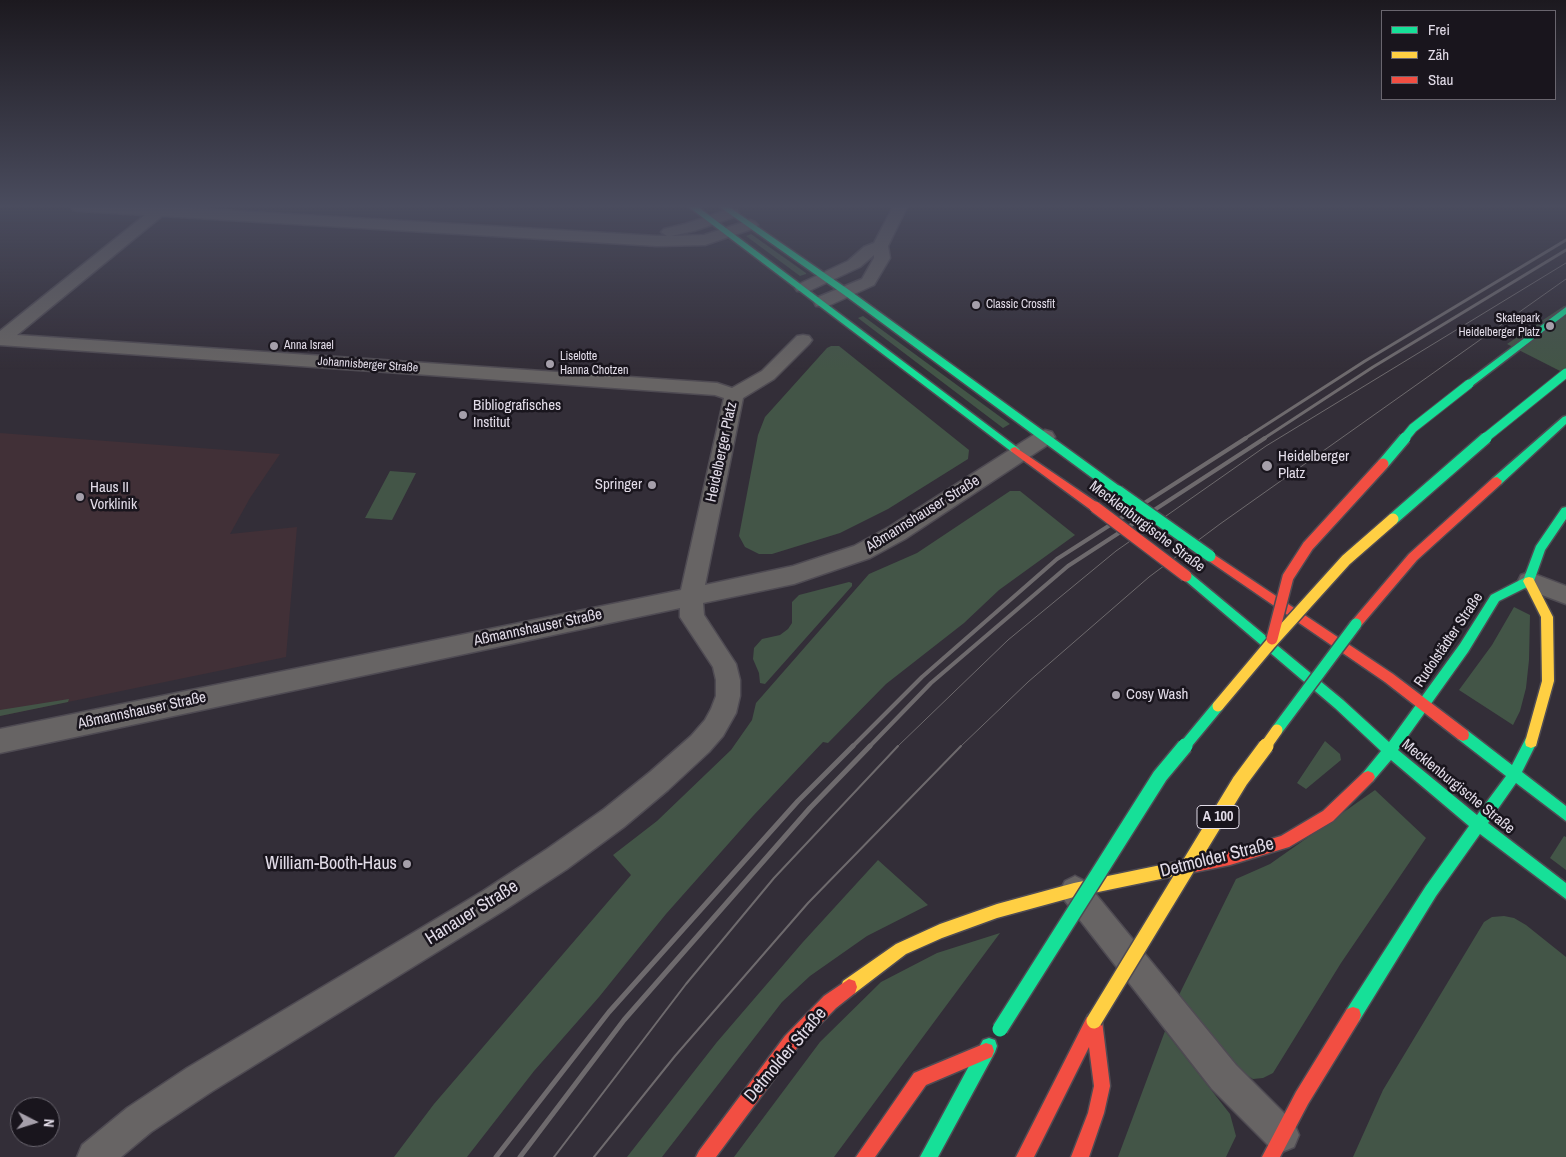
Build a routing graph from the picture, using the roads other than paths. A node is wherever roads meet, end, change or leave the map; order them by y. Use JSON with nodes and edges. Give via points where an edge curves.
{"nodes":[{"id":1,"x":97,"y":261,"type":"edge"},
{"id":2,"x":766,"y":261,"type":"edge"},
{"id":3,"x":800,"y":261,"type":"edge"},
{"id":4,"x":857,"y":261,"type":"edge"},
{"id":5,"x":880,"y":261,"type":"edge"},
{"id":6,"x":824,"y":278,"type":"junction"},
{"id":7,"x":803,"y":288,"type":"junction"},
{"id":8,"x":846,"y":292,"type":"junction"},
{"id":9,"x":822,"y":302,"type":"junction"},
{"id":10,"x":1566,"y":310,"type":"edge"},
{"id":11,"x":0,"y":340,"type":"edge"},
{"id":12,"x":803,"y":340,"type":"dead end"},
{"id":13,"x":1566,"y":373,"type":"edge"},
{"id":14,"x":734,"y":395,"type":"junction"},
{"id":15,"x":1566,"y":419,"type":"edge"},
{"id":16,"x":1045,"y":437,"type":"junction"},
{"id":17,"x":1020,"y":454,"type":"junction"},
{"id":18,"x":1566,"y":512,"type":"edge"},
{"id":19,"x":1529,"y":581,"type":"junction"},
{"id":20,"x":1566,"y":595,"type":"edge"},
{"id":21,"x":691,"y":596,"type":"junction"},
{"id":22,"x":1271,"y":643,"type":"junction"},
{"id":23,"x":1423,"y":705,"type":"junction"},
{"id":24,"x":0,"y":741,"type":"edge"},
{"id":25,"x":1390,"y":751,"type":"junction"},
{"id":26,"x":1514,"y":774,"type":"junction"},
{"id":27,"x":1566,"y":814,"type":"edge"},
{"id":28,"x":1480,"y":825,"type":"junction"},
{"id":29,"x":1074,"y":890,"type":"junction"},
{"id":30,"x":1566,"y":892,"type":"edge"},
{"id":31,"x":1094,"y":1021,"type":"junction"},
{"id":32,"x":986,"y":1051,"type":"junction"},
{"id":33,"x":1277,"y":1146,"type":"edge"},
{"id":34,"x":94,"y":1157,"type":"edge"},
{"id":35,"x":705,"y":1157,"type":"edge"},
{"id":36,"x":865,"y":1157,"type":"edge"},
{"id":37,"x":929,"y":1157,"type":"edge"},
{"id":38,"x":1024,"y":1157,"type":"edge"},
{"id":39,"x":1080,"y":1157,"type":"edge"}],
"edges":[{"from":1,"to":11,"type":"street"},
{"from":2,"to":7,"type":"main road","name":"Mecklenburgische Straße"},
{"from":3,"to":6,"type":"main road","name":"Mecklenburgische Straße"},
{"from":4,"to":6,"type":"street"},
{"from":5,"to":8,"type":"street","via":[[868,282]]},
{"from":6,"to":7,"type":"street"},
{"from":6,"to":8,"type":"main road","name":"Mecklenburgische Straße"},
{"from":7,"to":9,"type":"main road","name":"Mecklenburgische Straße"},
{"from":8,"to":9,"type":"street"},
{"from":8,"to":16,"type":"main road","name":"Mecklenburgische Straße"},
{"from":9,"to":17,"type":"main road","name":"Mecklenburgische Straße"},
{"from":10,"to":22,"type":"main road","bridge":true,"via":[[1413,428],[1308,546],[1288,577]]},
{"from":11,"to":14,"type":"street","name":"Johannisberger Straße","via":[[717,389]]},
{"from":12,"to":14,"type":"street","name":"Heidelberger Platz","via":[[768,376]]},
{"from":13,"to":22,"type":"main road","bridge":true,"via":[[1463,456],[1346,560]]},
{"from":14,"to":21,"type":"street","name":"Heidelberger Platz"},
{"from":15,"to":31,"type":"main road","number":"A 100","bridge":true,"via":[[1413,557],[1356,624],[1240,781]]},
{"from":16,"to":17,"type":"street","name":"Aßmannshauser Straße"},
{"from":16,"to":23,"type":"main road","name":"Mecklenburgische Straße","bridge":true,"via":[[1210,556],[1381,672]]},
{"from":17,"to":21,"type":"street","name":"Aßmannshauser Straße","via":[[862,552],[794,575]]},
{"from":17,"to":25,"type":"main road","name":"Mecklenburgische Straße","bridge":true,"via":[[1049,472],[1186,576]]},
{"from":18,"to":19,"type":"main road","via":[[1540,549]]},
{"from":19,"to":20,"type":"street"},
{"from":19,"to":23,"type":"main road","name":"Rudolstädter Straße","via":[[1495,598]]},
{"from":19,"to":26,"type":"main road","via":[[1547,617],[1548,681],[1533,738]]},
{"from":21,"to":24,"type":"street","name":"Aßmannshauser Straße"},
{"from":21,"to":34,"type":"street","name":"Hanauer Straße","via":[[692,616],[724,664],[728,680],[723,713],[700,744],[614,818],[557,860],[199,1080],[139,1120]]},
{"from":22,"to":32,"type":"main road","bridge":true,"via":[[1160,776]]},
{"from":23,"to":25,"type":"main road","name":"Detmolder Straße"},
{"from":23,"to":26,"type":"main road","name":"Mecklenburgische Straße"},
{"from":25,"to":28,"type":"main road","name":"Mecklenburgische Straße"},
{"from":25,"to":29,"type":"main road","name":"Detmolder Straße","via":[[1328,816],[1284,842],[1230,858]]},
{"from":26,"to":27,"type":"main road","name":"Mecklenburgische Straße"},
{"from":26,"to":28,"type":"main road"},
{"from":28,"to":30,"type":"main road","name":"Mecklenburgische Straße"},
{"from":28,"to":33,"type":"main road","via":[[1393,948],[1302,1098]]},
{"from":29,"to":33,"type":"street"},
{"from":29,"to":35,"type":"main road","name":"Detmolder Straße","via":[[940,931],[901,949],[869,971],[830,1002],[791,1042]]},
{"from":31,"to":38,"type":"main road","number":"A 100"},
{"from":31,"to":39,"type":"main road","via":[[1102,1086]]},
{"from":32,"to":36,"type":"main road","via":[[920,1079]]},
{"from":32,"to":37,"type":"main road"}]}
